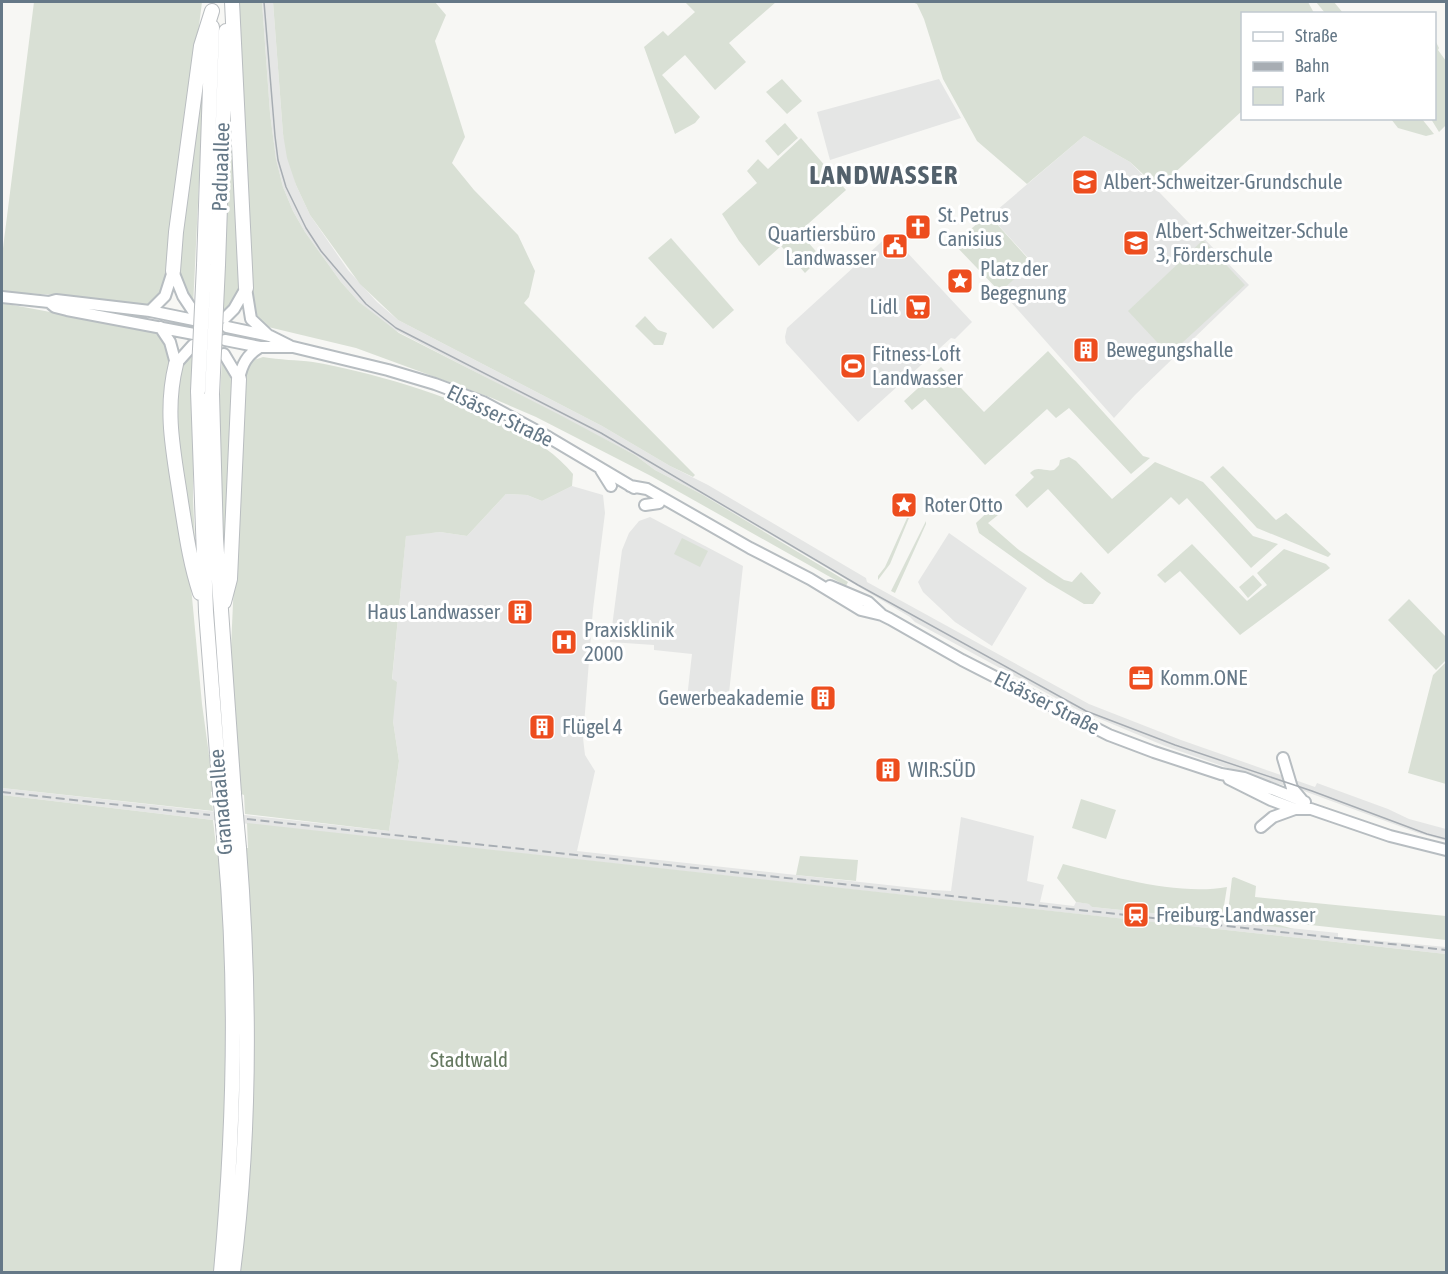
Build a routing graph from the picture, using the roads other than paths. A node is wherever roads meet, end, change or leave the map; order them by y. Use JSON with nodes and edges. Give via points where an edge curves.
{"nodes":[{"id":1,"x":230,"y":2,"type":"edge"},
{"id":2,"x":212,"y":6,"type":"edge"},
{"id":3,"x":211,"y":265,"type":"junction"},
{"id":4,"x":173,"y":271,"type":"junction"},
{"id":5,"x":246,"y":288,"type":"junction"},
{"id":6,"x":2,"y":297,"type":"edge"},
{"id":7,"x":49,"y":302,"type":"junction"},
{"id":8,"x":150,"y":311,"type":"junction"},
{"id":9,"x":160,"y":327,"type":"junction"},
{"id":10,"x":205,"y":328,"type":"junction"},
{"id":11,"x":270,"y":336,"type":"junction"},
{"id":12,"x":260,"y":347,"type":"junction"},
{"id":13,"x":293,"y":347,"type":"junction"},
{"id":14,"x":224,"y":354,"type":"dead end"},
{"id":15,"x":176,"y":364,"type":"junction"},
{"id":16,"x":239,"y":379,"type":"junction"},
{"id":17,"x":601,"y":469,"type":"junction"},
{"id":18,"x":611,"y":486,"type":"dead end"},
{"id":19,"x":630,"y":486,"type":"junction"},
{"id":20,"x":659,"y":503,"type":"junction"},
{"id":21,"x":645,"y":505,"type":"dead end"},
{"id":22,"x":677,"y":507,"type":"junction"},
{"id":23,"x":206,"y":612,"type":"junction"},
{"id":24,"x":221,"y":619,"type":"junction"},
{"id":25,"x":1283,"y":758,"type":"dead end"},
{"id":26,"x":227,"y":793,"type":"junction"},
{"id":27,"x":1304,"y":807,"type":"junction"},
{"id":28,"x":1261,"y":827,"type":"dead end"},
{"id":29,"x":232,"y":848,"type":"junction"},
{"id":30,"x":1446,"y":850,"type":"edge"},
{"id":31,"x":221,"y":1272,"type":"edge"},
{"id":32,"x":233,"y":1272,"type":"edge"}],
"edges":[{"from":1,"to":3,"type":"highway","name":"Paduaallee"},
{"from":1,"to":5,"type":"highway"},
{"from":2,"to":3,"type":"highway","name":"Paduaallee"},
{"from":2,"to":4,"type":"highway","via":[[201,46]]},
{"from":3,"to":10,"type":"highway","name":"Paduaallee","bridge":true},
{"from":4,"to":8,"type":"main road","via":[[165,296]]},
{"from":4,"to":10,"type":"main road","via":[[183,296]]},
{"from":5,"to":10,"type":"main road","via":[[234,309]]},
{"from":5,"to":11,"type":"main road","via":[[252,319]]},
{"from":6,"to":7,"type":"main road","name":"Elsässer Straße"},
{"from":7,"to":8,"type":"main road","name":"Elsässer Straße"},
{"from":7,"to":9,"type":"main road","name":"Elsässer Straße","via":[[55,307]]},
{"from":8,"to":10,"type":"main road","name":"Elsässer Straße"},
{"from":9,"to":10,"type":"main road","name":"Elsässer Straße"},
{"from":9,"to":15,"type":"main road","via":[[170,342]]},
{"from":10,"to":11,"type":"main road","name":"Elsässer Straße"},
{"from":10,"to":12,"type":"main road","name":"Elsässer Straße"},
{"from":10,"to":15,"type":"main road"},
{"from":10,"to":23,"type":"highway","name":"Granadaallee","bridge":true,"via":[[198,392]]},
{"from":10,"to":24,"type":"highway","name":"Granadaallee","bridge":true,"via":[[212,394]]},
{"from":11,"to":13,"type":"main road","name":"Elsässer Straße"},
{"from":12,"to":13,"type":"main road","name":"Elsässer Straße"},
{"from":12,"to":16,"type":"main road","via":[[242,365]]},
{"from":13,"to":17,"type":"main road","name":"Elsässer Straße","via":[[388,370],[483,402]]},
{"from":14,"to":16,"type":"main road"},
{"from":15,"to":23,"type":"highway","via":[[169,403],[170,430],[192,570]]},
{"from":16,"to":24,"type":"highway","via":[[230,579]]},
{"from":17,"to":18,"type":"main road"},
{"from":17,"to":19,"type":"main road","name":"Elsässer Straße"},
{"from":19,"to":20,"type":"main road","name":"Elsässer Straße"},
{"from":19,"to":22,"type":"main road","name":"Elsässer Straße","via":[[647,489]]},
{"from":20,"to":21,"type":"main road"},
{"from":20,"to":22,"type":"main road","name":"Elsässer Straße"},
{"from":22,"to":27,"type":"main road","name":"Elsässer Straße","via":[[861,610],[882,615],[1089,726],[1154,752],[1244,778],[1267,793]]},
{"from":23,"to":26,"type":"highway","name":"Granadaallee"},
{"from":24,"to":26,"type":"highway","name":"Granadaallee"},
{"from":25,"to":27,"type":"main road","via":[[1292,788]]},
{"from":26,"to":29,"type":"highway","name":"Granadaallee","bridge":true},
{"from":27,"to":28,"type":"main road","via":[[1273,817]]},
{"from":27,"to":30,"type":"main road","name":"Elsässer Straße"},
{"from":29,"to":31,"type":"highway","name":"Granadaallee","via":[[229,895],[234,1035]]},
{"from":29,"to":32,"type":"highway","name":"Granadaallee","via":[[246,966],[247,1043],[242,1182]]}]}
